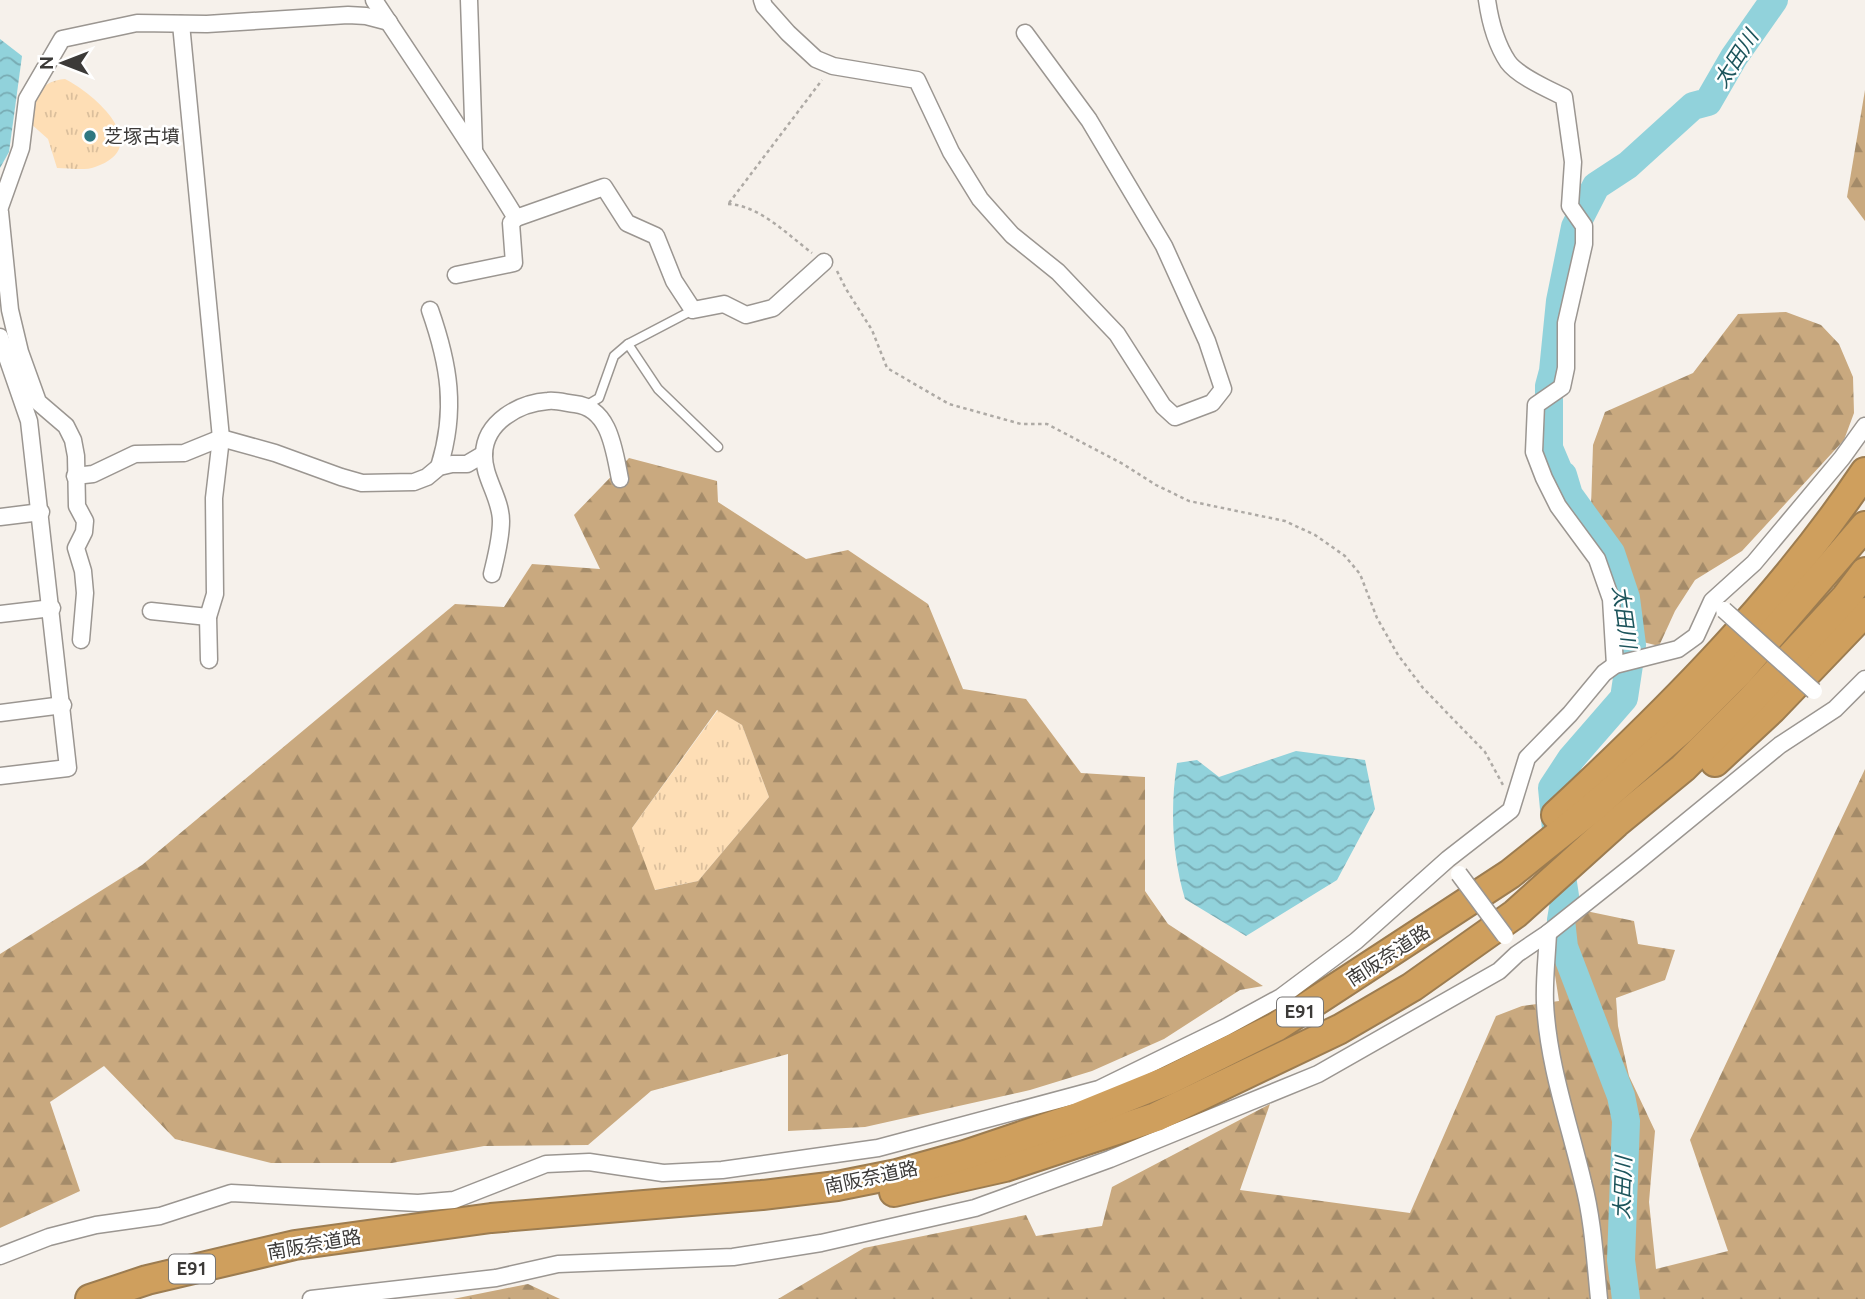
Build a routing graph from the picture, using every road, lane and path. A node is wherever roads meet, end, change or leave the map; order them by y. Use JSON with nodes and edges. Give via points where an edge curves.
{"nodes":[{"id":1,"x":374,"y":0,"type":"edge"},
{"id":2,"x":469,"y":0,"type":"edge"},
{"id":3,"x":762,"y":0,"type":"edge"},
{"id":4,"x":1487,"y":0,"type":"edge"},
{"id":5,"x":389,"y":22,"type":"junction"},
{"id":6,"x":181,"y":24,"type":"junction"},
{"id":7,"x":1024,"y":33,"type":"dead end"},
{"id":8,"x":833,"y":66,"type":"junction"},
{"id":9,"x":474,"y":149,"type":"junction"},
{"id":10,"x":0,"y":210,"type":"edge"},
{"id":11,"x":516,"y":218,"type":"junction"},
{"id":12,"x":824,"y":262,"type":"junction"},
{"id":13,"x":456,"y":275,"type":"dead end"},
{"id":14,"x":430,"y":310,"type":"dead end"},
{"id":15,"x":693,"y":310,"type":"junction"},
{"id":16,"x":0,"y":337,"type":"edge"},
{"id":17,"x":628,"y":344,"type":"junction"},
{"id":18,"x":17,"y":382,"type":"junction"},
{"id":19,"x":0,"y":384,"type":"edge"},
{"id":20,"x":587,"y":405,"type":"junction"},
{"id":21,"x":1865,"y":426,"type":"edge"},
{"id":22,"x":221,"y":439,"type":"junction"},
{"id":23,"x":718,"y":447,"type":"dead end"},
{"id":24,"x":484,"y":454,"type":"junction"},
{"id":25,"x":439,"y":467,"type":"junction"},
{"id":26,"x":1865,"y":472,"type":"edge"},
{"id":27,"x":75,"y":476,"type":"junction"},
{"id":28,"x":620,"y":479,"type":"dead end"},
{"id":29,"x":41,"y":512,"type":"junction"},
{"id":30,"x":0,"y":517,"type":"edge"},
{"id":31,"x":1865,"y":526,"type":"edge"},
{"id":32,"x":1865,"y":572,"type":"edge"},
{"id":33,"x":492,"y":574,"type":"dead end"},
{"id":34,"x":1718,"y":605,"type":"junction"},
{"id":35,"x":52,"y":608,"type":"junction"},
{"id":36,"x":151,"y":611,"type":"dead end"},
{"id":37,"x":1865,"y":612,"type":"edge"},
{"id":38,"x":0,"y":614,"type":"edge"},
{"id":39,"x":208,"y":617,"type":"junction"},
{"id":40,"x":81,"y":640,"type":"dead end"},
{"id":41,"x":209,"y":660,"type":"dead end"},
{"id":42,"x":1615,"y":664,"type":"junction"},
{"id":43,"x":1865,"y":679,"type":"edge"},
{"id":44,"x":62,"y":705,"type":"junction"},
{"id":45,"x":1835,"y":709,"type":"junction"},
{"id":46,"x":0,"y":713,"type":"edge"},
{"id":47,"x":0,"y":776,"type":"edge"},
{"id":48,"x":1511,"y":805,"type":"junction"},
{"id":49,"x":1448,"y":859,"type":"junction"},
{"id":50,"x":1434,"y":924,"type":"junction"},
{"id":51,"x":1510,"y":925,"type":"junction"},
{"id":52,"x":1548,"y":933,"type":"junction"},
{"id":53,"x":1517,"y":954,"type":"junction"},
{"id":54,"x":584,"y":1212,"type":"junction"},
{"id":55,"x":0,"y":1256,"type":"edge"},
{"id":56,"x":90,"y":1299,"type":"edge"},
{"id":57,"x":311,"y":1299,"type":"edge"},
{"id":58,"x":1599,"y":1299,"type":"edge"}],
"edges":[{"from":1,"to":5,"type":"street"},
{"from":2,"to":9,"type":"street"},
{"from":3,"to":8,"type":"street","via":[[788,33],[816,59]]},
{"from":4,"to":42,"type":"street","via":[[1491,26],[1509,64],[1564,97],[1573,162],[1570,206],[1584,226],[1584,244],[1566,323],[1562,387],[1536,405],[1534,452],[1558,506],[1597,559],[1611,599]]},
{"from":5,"to":6,"type":"street","via":[[348,15]]},
{"from":5,"to":9,"type":"street"},
{"from":6,"to":10,"type":"street","via":[[137,23],[62,39],[27,99],[21,148]]},
{"from":6,"to":22,"type":"street"},
{"from":7,"to":8,"type":"street","via":[[1088,120],[1164,246],[1207,341],[1223,389],[1212,403],[1175,417],[1163,406],[1117,334],[980,199],[951,152],[917,80]]},
{"from":8,"to":12,"type":"path","via":[[728,204],[758,214]]},
{"from":9,"to":11,"type":"street"},
{"from":10,"to":27,"type":"street","via":[[10,310],[20,352],[38,402],[66,426],[74,440]]},
{"from":11,"to":13,"type":"street","via":[[511,223],[514,263]]},
{"from":11,"to":15,"type":"street","via":[[604,187],[627,223],[656,236],[674,281]]},
{"from":12,"to":15,"type":"street","via":[[773,308],[746,315],[724,304]]},
{"from":12,"to":48,"type":"path","via":[[841,277],[863,314],[887,368],[949,404],[1021,424],[1047,424],[1189,500],[1285,522],[1345,556],[1360,574],[1398,655],[1485,752]]},
{"from":14,"to":25,"type":"street","via":[[448,377],[445,446]]},
{"from":15,"to":17,"type":"lane"},
{"from":16,"to":18,"type":"street"},
{"from":17,"to":20,"type":"lane","via":[[614,356],[599,398]]},
{"from":17,"to":23,"type":"lane","via":[[658,389]]},
{"from":18,"to":19,"type":"street"},
{"from":18,"to":29,"type":"street","via":[[29,421]]},
{"from":20,"to":24,"type":"street","via":[[529,404],[497,422]]},
{"from":20,"to":28,"type":"street","via":[[605,422]]},
{"from":21,"to":34,"type":"street"},
{"from":22,"to":25,"type":"street","via":[[362,483],[414,482]]},
{"from":22,"to":27,"type":"street","via":[[184,453],[135,454],[93,474]]},
{"from":22,"to":39,"type":"street","via":[[215,498],[215,594]]},
{"from":24,"to":25,"type":"street","via":[[467,464]]},
{"from":24,"to":33,"type":"street","via":[[501,520]]},
{"from":26,"to":50,"type":"highway","via":[[1795,567],[1679,698]]},
{"from":27,"to":40,"type":"street","via":[[77,506],[85,521],[76,548],[85,593]]},
{"from":29,"to":30,"type":"street"},
{"from":29,"to":35,"type":"street"},
{"from":31,"to":50,"type":"highway","name":"南阪奈道路","number":"E91","via":[[1739,672],[1681,730],[1510,874]]},
{"from":32,"to":51,"type":"highway","name":"南阪奈道路","number":"E91","via":[[1750,701],[1683,768],[1616,824]]},
{"from":34,"to":42,"type":"street","via":[[1696,636],[1678,649]]},
{"from":34,"to":45,"type":"street","bridge":true},
{"from":35,"to":38,"type":"street"},
{"from":35,"to":44,"type":"street"},
{"from":36,"to":39,"type":"street"},
{"from":37,"to":51,"type":"highway","via":[[1698,778],[1608,855]]},
{"from":39,"to":41,"type":"street"},
{"from":42,"to":48,"type":"street","via":[[1527,758]]},
{"from":43,"to":45,"type":"street"},
{"from":44,"to":46,"type":"street"},
{"from":44,"to":47,"type":"street","via":[[68,768]]},
{"from":45,"to":52,"type":"street","via":[[1780,745]]},
{"from":48,"to":49,"type":"street","via":[[1511,810]]},
{"from":49,"to":51,"type":"street","bridge":true},
{"from":49,"to":55,"type":"street","via":[[1356,941],[1281,997],[1100,1089],[878,1147],[722,1170],[663,1173],[589,1162],[546,1164],[454,1200],[418,1203],[231,1193],[160,1216],[49,1237]]},
{"from":50,"to":54,"type":"highway","name":"南阪奈道路","number":"E91","via":[[1276,1027],[1169,1080],[1040,1130],[908,1171],[837,1186]]},
{"from":51,"to":53,"type":"street"},
{"from":51,"to":54,"type":"highway","name":"南阪奈道路","number":"E91","via":[[1340,1029],[1156,1117],[1005,1167],[843,1199]]},
{"from":52,"to":53,"type":"street"},
{"from":52,"to":58,"type":"street","via":[[1545,1003],[1551,1053],[1592,1222]]},
{"from":53,"to":57,"type":"street","via":[[1499,971],[1318,1074],[975,1208],[821,1243],[733,1256],[558,1264],[496,1278]]},
{"from":54,"to":56,"type":"highway","name":"南阪奈道路","number":"E91","via":[[491,1218],[295,1245],[146,1280]]}]}
